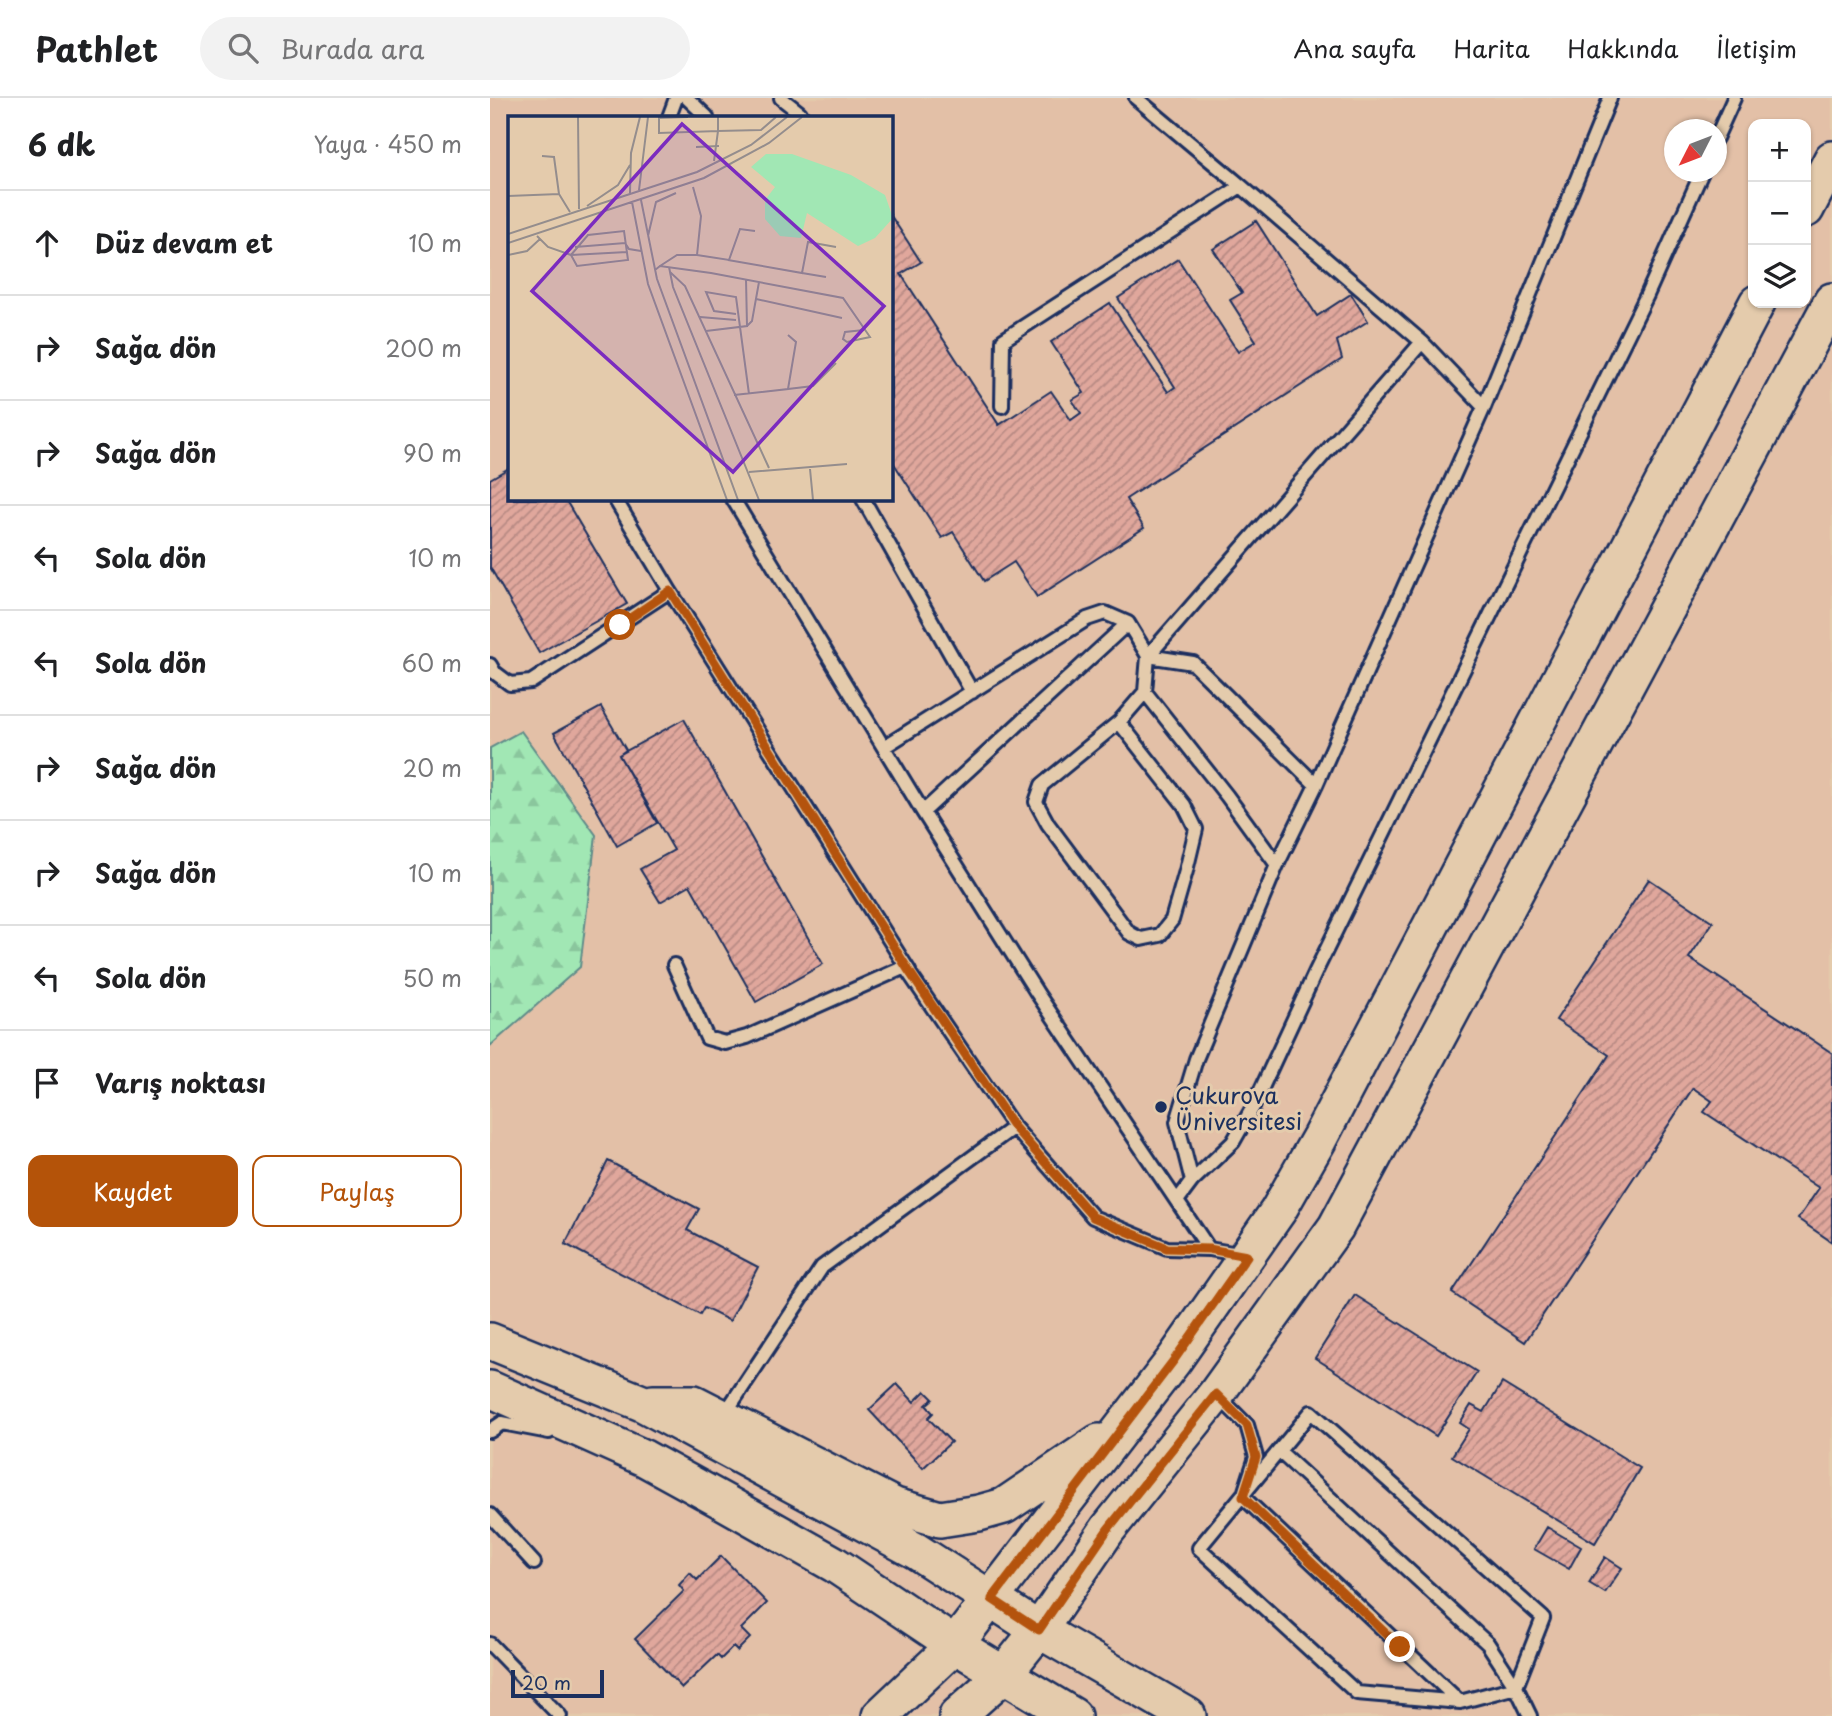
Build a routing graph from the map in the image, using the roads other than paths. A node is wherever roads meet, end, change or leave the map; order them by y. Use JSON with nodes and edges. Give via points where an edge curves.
{"nodes":[{"id":1,"x":676,"y":98,"type":"edge"},
{"id":2,"x":687,"y":98,"type":"edge"},
{"id":3,"x":781,"y":98,"type":"edge"},
{"id":4,"x":1136,"y":98,"type":"edge"},
{"id":5,"x":1610,"y":98,"type":"edge"},
{"id":6,"x":1734,"y":98,"type":"edge"},
{"id":7,"x":669,"y":116,"type":"edge"},
{"id":8,"x":706,"y":116,"type":"edge"},
{"id":9,"x":801,"y":116,"type":"edge"},
{"id":10,"x":1725,"y":119,"type":"edge"},
{"id":11,"x":1832,"y":159,"type":"edge"},
{"id":12,"x":1698,"y":182,"type":"edge"},
{"id":13,"x":1241,"y":187,"type":"junction"},
{"id":14,"x":1811,"y":199,"type":"edge"},
{"id":15,"x":1832,"y":301,"type":"edge"},
{"id":16,"x":1753,"y":308,"type":"edge"},
{"id":17,"x":1422,"y":342,"type":"junction"},
{"id":18,"x":1002,"y":407,"type":"dead end"},
{"id":19,"x":1484,"y":407,"type":"junction"},
{"id":20,"x":616,"y":500,"type":"edge"},
{"id":21,"x":734,"y":500,"type":"edge"},
{"id":22,"x":864,"y":500,"type":"edge"},
{"id":23,"x":670,"y":591,"type":"junction"},
{"id":24,"x":1128,"y":623,"type":"junction"},
{"id":25,"x":1149,"y":656,"type":"junction"},
{"id":26,"x":490,"y":665,"type":"edge"},
{"id":27,"x":972,"y":692,"type":"junction"},
{"id":28,"x":1145,"y":692,"type":"junction"},
{"id":29,"x":1119,"y":722,"type":"junction"},
{"id":30,"x":884,"y":747,"type":"junction"},
{"id":31,"x":1316,"y":785,"type":"junction"},
{"id":32,"x":923,"y":812,"type":"junction"},
{"id":33,"x":1277,"y":865,"type":"junction"},
{"id":34,"x":674,"y":965,"type":"dead end"},
{"id":35,"x":909,"y":971,"type":"junction"},
{"id":36,"x":1014,"y":1127,"type":"junction"},
{"id":37,"x":1192,"y":1181,"type":"junction"},
{"id":38,"x":1177,"y":1201,"type":"junction"},
{"id":39,"x":1209,"y":1249,"type":"junction"},
{"id":40,"x":1247,"y":1256,"type":"junction"},
{"id":41,"x":490,"y":1341,"type":"edge"},
{"id":42,"x":490,"y":1389,"type":"edge"},
{"id":43,"x":1216,"y":1394,"type":"junction"},
{"id":44,"x":642,"y":1403,"type":"junction"},
{"id":45,"x":722,"y":1418,"type":"junction"},
{"id":46,"x":1124,"y":1424,"type":"junction"},
{"id":47,"x":490,"y":1431,"type":"edge"},
{"id":48,"x":1280,"y":1452,"type":"junction"},
{"id":49,"x":644,"y":1458,"type":"junction"},
{"id":50,"x":1243,"y":1497,"type":"junction"},
{"id":51,"x":490,"y":1516,"type":"edge"},
{"id":52,"x":534,"y":1563,"type":"dead end"},
{"id":53,"x":992,"y":1599,"type":"junction"},
{"id":54,"x":1039,"y":1630,"type":"junction"},
{"id":55,"x":490,"y":1644,"type":"edge"},
{"id":56,"x":955,"y":1644,"type":"junction"},
{"id":57,"x":1003,"y":1675,"type":"junction"},
{"id":58,"x":1516,"y":1687,"type":"junction"},
{"id":59,"x":1460,"y":1702,"type":"junction"},
{"id":60,"x":560,"y":1716,"type":"edge"},
{"id":61,"x":880,"y":1716,"type":"edge"},
{"id":62,"x":957,"y":1716,"type":"edge"},
{"id":63,"x":1073,"y":1716,"type":"edge"},
{"id":64,"x":1188,"y":1716,"type":"edge"},
{"id":65,"x":1530,"y":1716,"type":"edge"}],
"edges":[{"from":1,"to":7,"type":"lane"},
{"from":2,"to":8,"type":"lane"},
{"from":3,"to":9,"type":"lane"},
{"from":4,"to":13,"type":"lane"},
{"from":5,"to":19,"type":"lane"},
{"from":6,"to":10,"type":"lane"},
{"from":11,"to":14,"type":"street"},
{"from":12,"to":37,"type":"lane","via":[[1253,1107],[1233,1142]]},
{"from":13,"to":17,"type":"lane"},
{"from":13,"to":18,"type":"lane","via":[[1003,340]]},
{"from":15,"to":43,"type":"street","via":[[1336,1227]]},
{"from":16,"to":40,"type":"street","via":[[1319,1139]]},
{"from":17,"to":19,"type":"lane"},
{"from":17,"to":25,"type":"lane"},
{"from":19,"to":31,"type":"lane"},
{"from":20,"to":23,"type":"lane"},
{"from":21,"to":30,"type":"lane"},
{"from":22,"to":27,"type":"lane"},
{"from":23,"to":26,"type":"lane","via":[[531,682],[510,684]]},
{"from":23,"to":35,"type":"lane"},
{"from":24,"to":25,"type":"lane"},
{"from":24,"to":27,"type":"lane","via":[[1105,613],[1087,619]]},
{"from":24,"to":32,"type":"lane"},
{"from":25,"to":28,"type":"lane"},
{"from":25,"to":31,"type":"lane","via":[[1193,663]]},
{"from":27,"to":30,"type":"lane"},
{"from":28,"to":29,"type":"lane"},
{"from":28,"to":33,"type":"lane"},
{"from":29,"to":29,"type":"lane","via":[[1042,785],[1036,802],[1129,933],[1141,939],[1160,935],[1172,920],[1196,829],[1184,805]]},
{"from":30,"to":32,"type":"lane"},
{"from":31,"to":33,"type":"lane"},
{"from":32,"to":38,"type":"lane","via":[[1037,993]]},
{"from":33,"to":37,"type":"lane","via":[[1196,1059],[1177,1122]]},
{"from":34,"to":35,"type":"lane","via":[[707,1038],[725,1043],[905,967]]},
{"from":35,"to":36,"type":"lane"},
{"from":36,"to":39,"type":"lane","via":[[1093,1217],[1167,1248]]},
{"from":36,"to":45,"type":"lane","via":[[822,1266]]},
{"from":37,"to":38,"type":"lane"},
{"from":38,"to":39,"type":"lane"},
{"from":39,"to":40,"type":"lane"},
{"from":40,"to":46,"type":"street"},
{"from":41,"to":44,"type":"street"},
{"from":42,"to":49,"type":"street"},
{"from":43,"to":50,"type":"lane","via":[[1247,1425],[1256,1457]]},
{"from":43,"to":54,"type":"street","via":[[1108,1529]]},
{"from":44,"to":45,"type":"street","via":[[694,1403]]},
{"from":44,"to":53,"type":"street","via":[[916,1552]]},
{"from":45,"to":46,"type":"street","via":[[895,1506],[940,1519],[1004,1506]]},
{"from":46,"to":53,"type":"street"},
{"from":47,"to":49,"type":"lane","via":[[502,1423],[535,1428],[633,1462]]},
{"from":48,"to":50,"type":"lane"},
{"from":48,"to":58,"type":"lane","via":[[1488,1644]]},
{"from":48,"to":58,"type":"lane","via":[[1311,1412],[1543,1618]]},
{"from":49,"to":56,"type":"street","via":[[834,1564]]},
{"from":50,"to":59,"type":"lane"},
{"from":50,"to":59,"type":"lane","via":[[1199,1548],[1357,1693]]},
{"from":51,"to":52,"type":"lane"},
{"from":53,"to":54,"type":"street"},
{"from":53,"to":56,"type":"street"},
{"from":54,"to":57,"type":"street"},
{"from":54,"to":64,"type":"street"},
{"from":55,"to":60,"type":"lane"},
{"from":56,"to":57,"type":"street"},
{"from":56,"to":61,"type":"street"},
{"from":57,"to":62,"type":"street"},
{"from":57,"to":63,"type":"street"},
{"from":58,"to":59,"type":"lane"},
{"from":58,"to":65,"type":"lane"}]}
